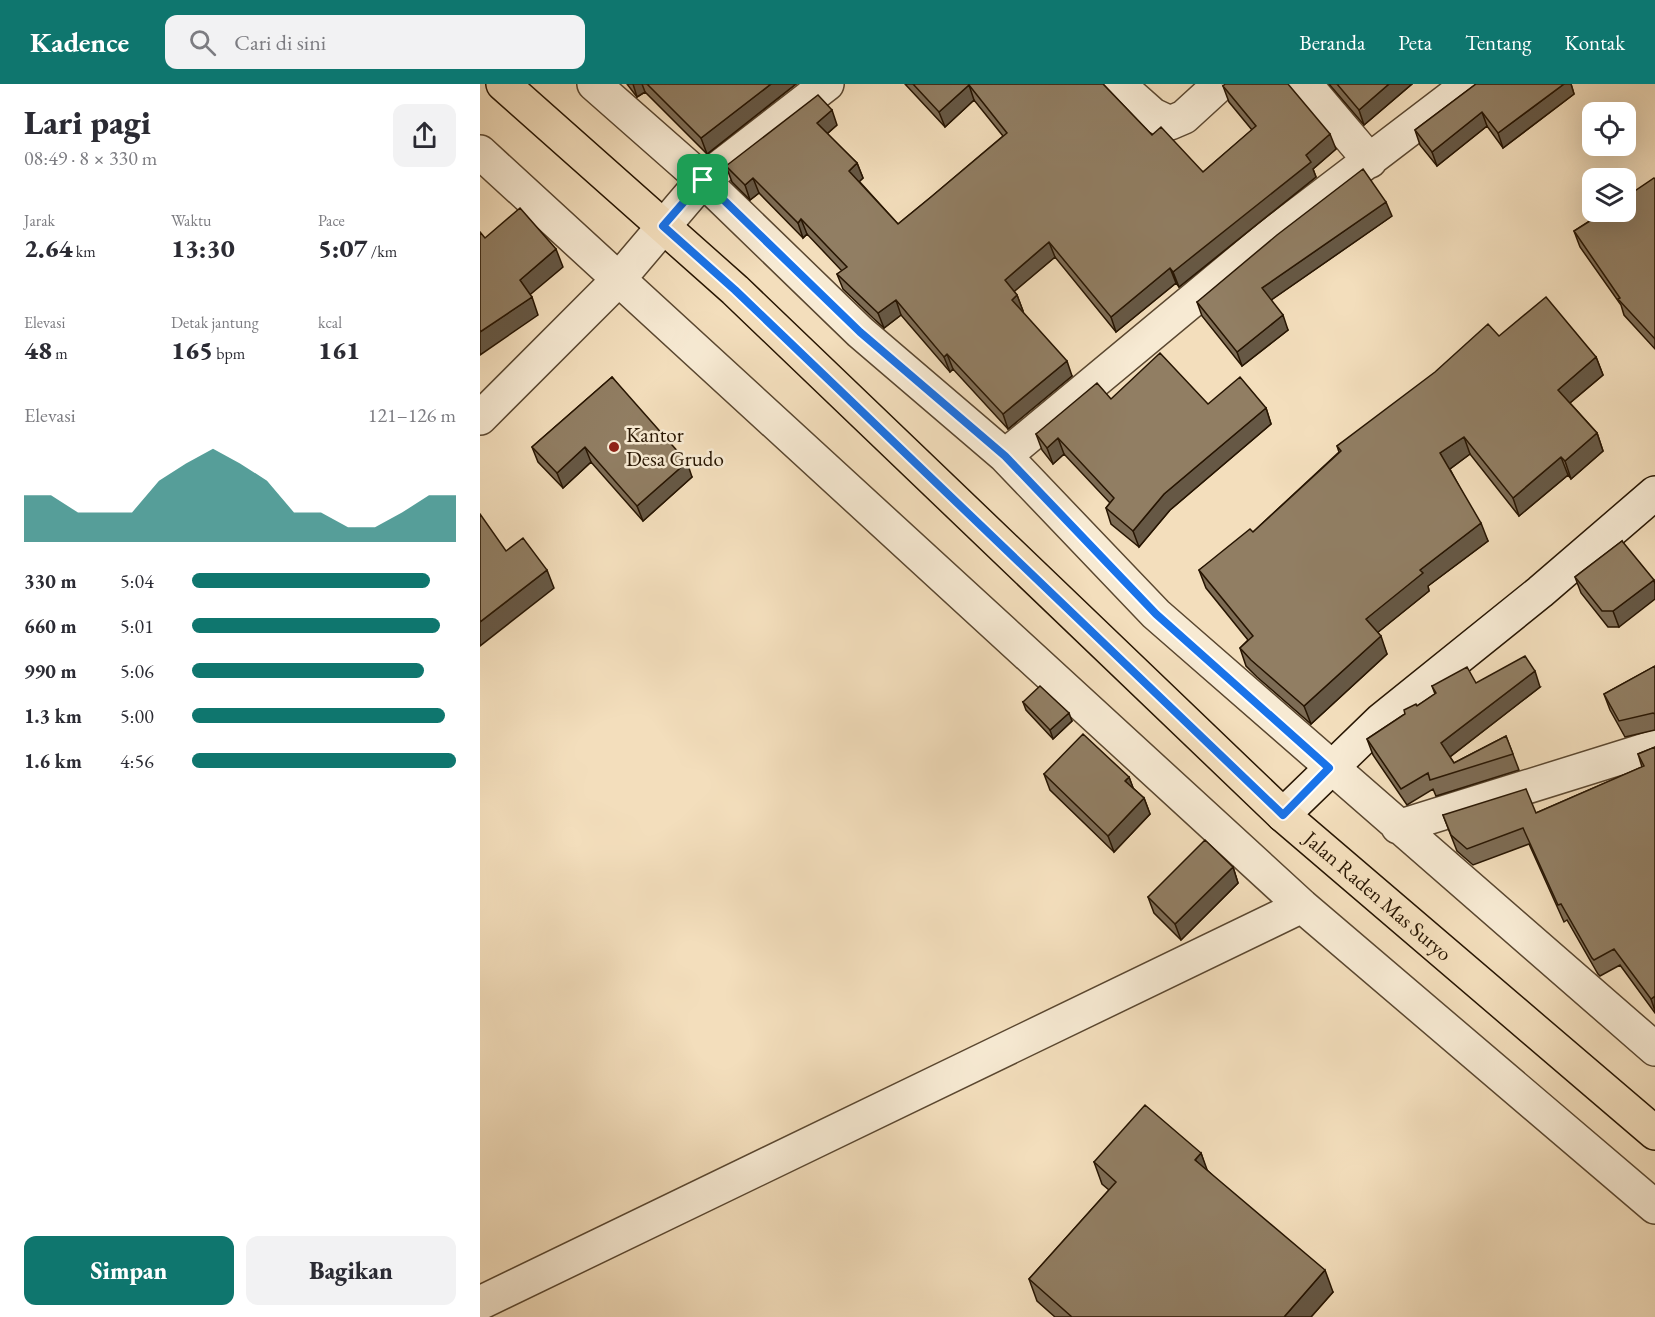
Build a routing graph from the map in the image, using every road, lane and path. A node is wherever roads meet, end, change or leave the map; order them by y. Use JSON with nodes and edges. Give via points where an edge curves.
{"nodes":[{"id":1,"x":503,"y":84,"type":"edge"},
{"id":2,"x":594,"y":84,"type":"edge"},
{"id":3,"x":827,"y":84,"type":"edge"},
{"id":4,"x":1118,"y":84,"type":"edge"},
{"id":5,"x":1220,"y":84,"type":"edge"},
{"id":6,"x":1305,"y":84,"type":"edge"},
{"id":7,"x":1468,"y":84,"type":"edge"},
{"id":8,"x":480,"y":152,"type":"edge"},
{"id":9,"x":1370,"y":161,"type":"junction"},
{"id":10,"x":703,"y":180,"type":"junction"},
{"id":11,"x":663,"y":226,"type":"junction"},
{"id":12,"x":618,"y":280,"type":"junction"},
{"id":13,"x":480,"y":418,"type":"edge"},
{"id":14,"x":1005,"y":456,"type":"junction"},
{"id":15,"x":1655,"y":493,"type":"edge"},
{"id":16,"x":1655,"y":747,"type":"edge"},
{"id":17,"x":1329,"y":768,"type":"junction"},
{"id":18,"x":1283,"y":815,"type":"junction"},
{"id":19,"x":1398,"y":828,"type":"junction"},
{"id":20,"x":1302,"y":906,"type":"junction"},
{"id":21,"x":1655,"y":1049,"type":"edge"},
{"id":22,"x":1655,"y":1133,"type":"edge"},
{"id":23,"x":1655,"y":1207,"type":"edge"},
{"id":24,"x":480,"y":1303,"type":"edge"}],
"edges":[{"from":1,"to":11,"type":"main road","name":"Jalan Raden Mas Suryo"},
{"from":2,"to":10,"type":"street"},
{"from":3,"to":10,"type":"street"},
{"from":4,"to":5,"type":"street","via":[[1153,116],[1170,123],[1184,117]]},
{"from":6,"to":9,"type":"street"},
{"from":7,"to":9,"type":"street"},
{"from":8,"to":12,"type":"street"},
{"from":9,"to":14,"type":"street","via":[[1271,235]]},
{"from":10,"to":11,"type":"street"},
{"from":10,"to":14,"type":"street","via":[[860,332]]},
{"from":11,"to":12,"type":"street"},
{"from":11,"to":18,"type":"main road","name":"Jalan Raden Mas Suryo","via":[[735,290]]},
{"from":12,"to":13,"type":"street"},
{"from":12,"to":20,"type":"street"},
{"from":14,"to":17,"type":"street","via":[[1156,614]]},
{"from":15,"to":17,"type":"street","via":[[1381,720]]},
{"from":16,"to":19,"type":"street"},
{"from":17,"to":18,"type":"street"},
{"from":17,"to":19,"type":"street"},
{"from":18,"to":22,"type":"main road","name":"Jalan Raden Mas Suryo"},
{"from":19,"to":21,"type":"street"},
{"from":20,"to":23,"type":"street"},
{"from":20,"to":24,"type":"street"}]}
